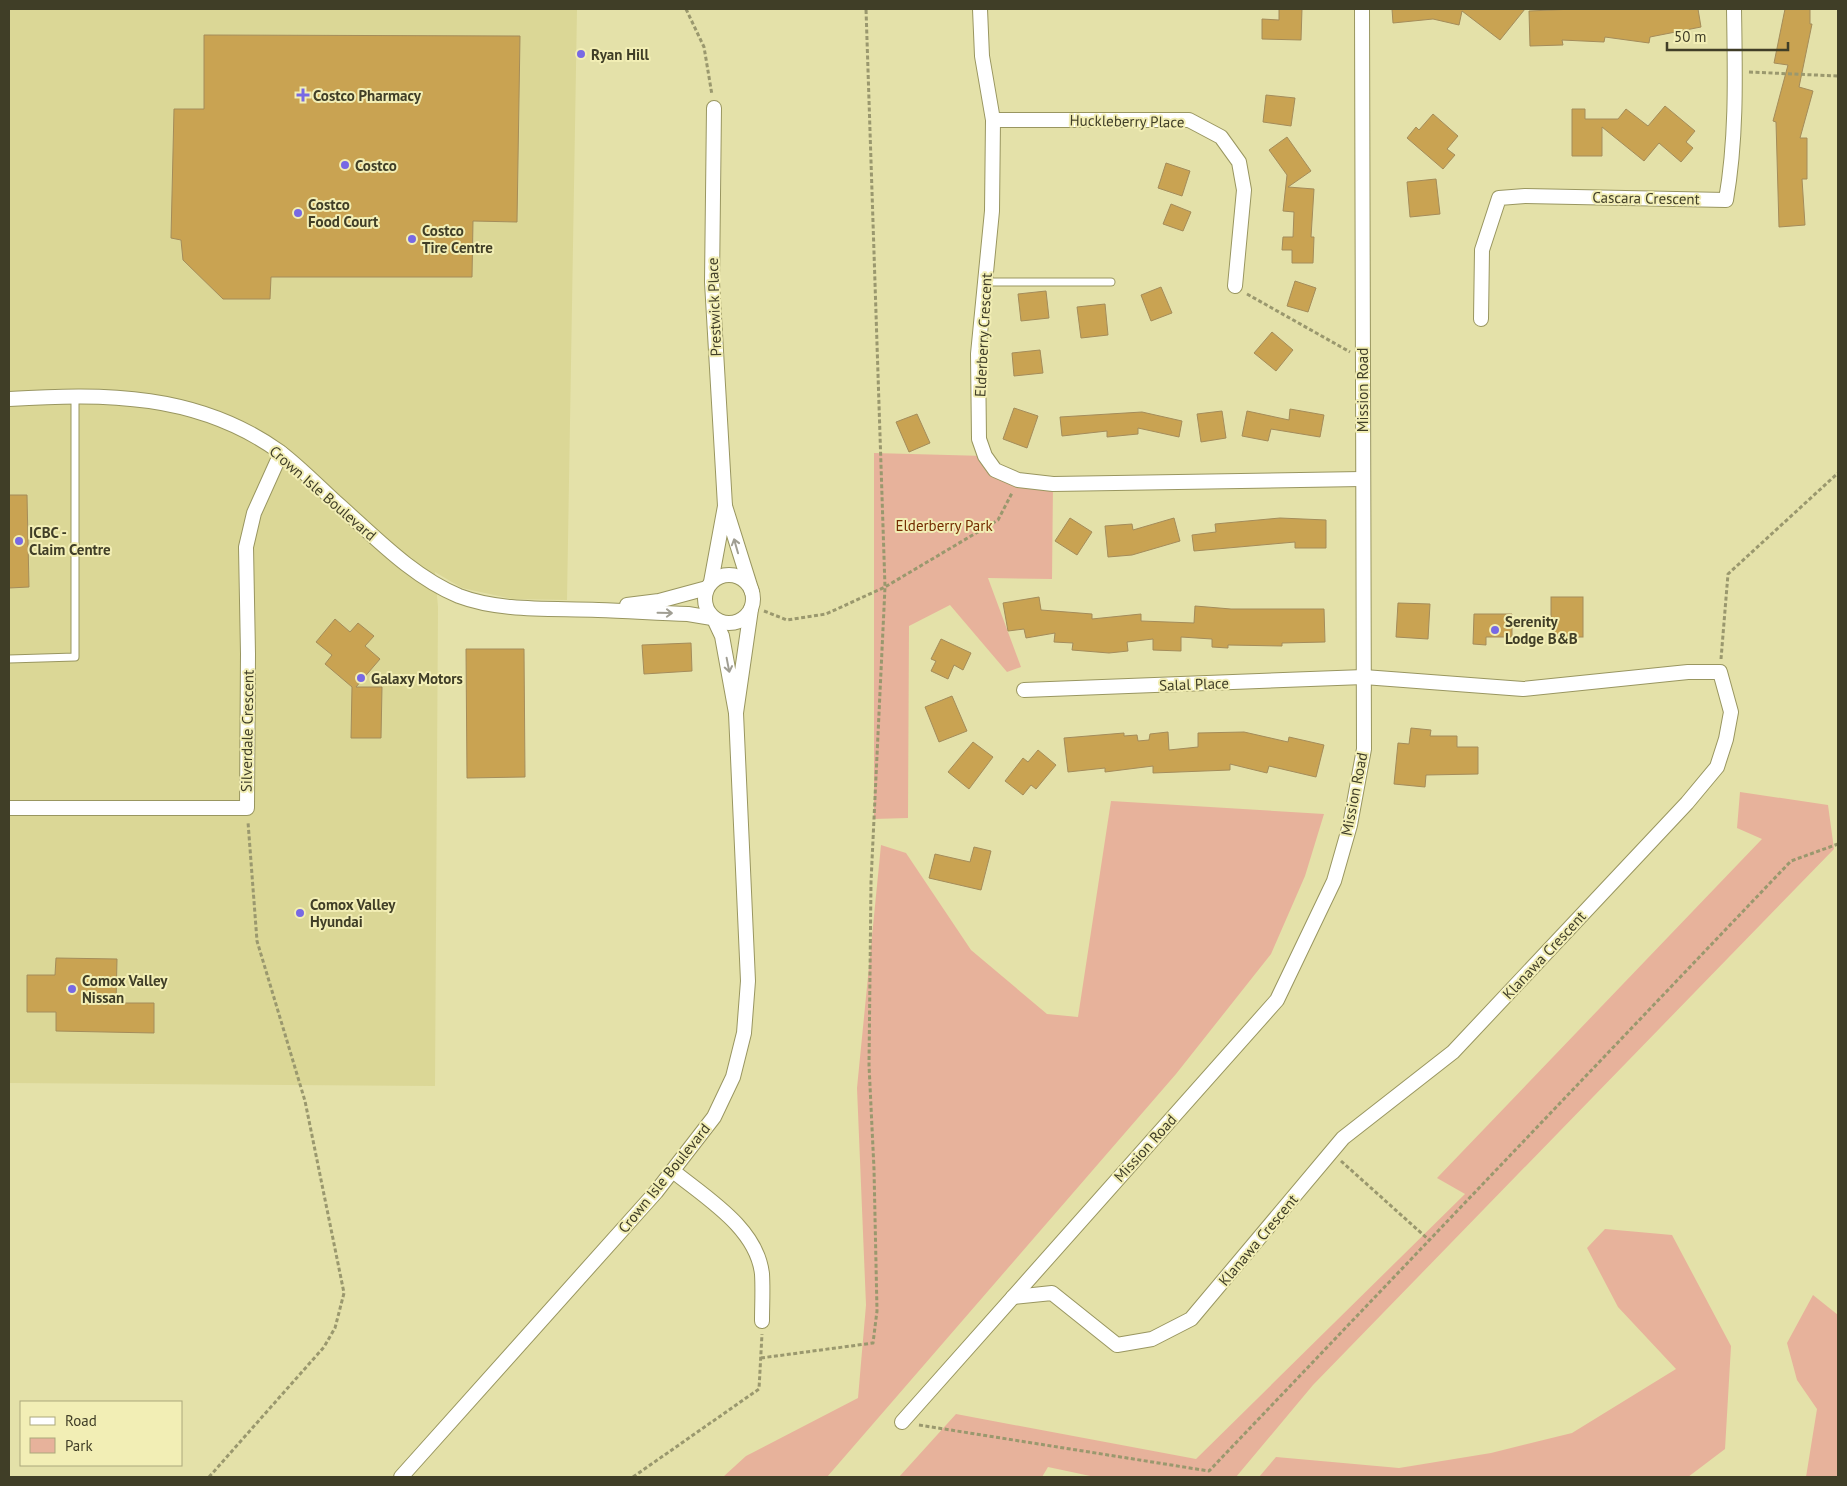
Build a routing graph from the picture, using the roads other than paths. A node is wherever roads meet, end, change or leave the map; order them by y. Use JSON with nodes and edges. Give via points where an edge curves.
{"nodes":[{"id":1,"x":980,"y":9,"type":"edge"},
{"id":2,"x":1362,"y":9,"type":"edge"},
{"id":3,"x":1734,"y":9,"type":"edge"},
{"id":4,"x":714,"y":108,"type":"road end"},
{"id":5,"x":993,"y":120,"type":"junction"},
{"id":6,"x":985,"y":282,"type":"junction"},
{"id":7,"x":1111,"y":282,"type":"dead end"},
{"id":8,"x":1235,"y":286,"type":"road end"},
{"id":9,"x":1481,"y":318,"type":"dead end"},
{"id":10,"x":75,"y":395,"type":"junction"},
{"id":11,"x":9,"y":399,"type":"edge"},
{"id":12,"x":281,"y":453,"type":"junction"},
{"id":13,"x":1362,"y":480,"type":"junction"},
{"id":14,"x":725,"y":506,"type":"junction"},
{"id":15,"x":709,"y":585,"type":"junction"},
{"id":16,"x":752,"y":592,"type":"junction"},
{"id":17,"x":751,"y":607,"type":"junction"},
{"id":18,"x":599,"y":610,"type":"junction"},
{"id":19,"x":713,"y":618,"type":"junction"},
{"id":20,"x":9,"y":660,"type":"edge"},
{"id":21,"x":1364,"y":677,"type":"junction"},
{"id":22,"x":1024,"y":690,"type":"dead end"},
{"id":23,"x":736,"y":713,"type":"junction"},
{"id":24,"x":9,"y":808,"type":"edge"},
{"id":25,"x":673,"y":1171,"type":"junction"},
{"id":26,"x":1013,"y":1296,"type":"junction"},
{"id":27,"x":762,"y":1321,"type":"road end"},
{"id":28,"x":902,"y":1422,"type":"road end"},
{"id":29,"x":401,"y":1477,"type":"edge"}],
"edges":[{"from":1,"to":5,"type":"street","name":"Elderberry Crescent","via":[[982,56]]},
{"from":2,"to":13,"type":"street","name":"Mission Road"},
{"from":3,"to":9,"type":"street","name":"Cascara Crescent","via":[[1731,172],[1726,200],[1499,198],[1482,250]]},
{"from":4,"to":14,"type":"street","name":"Prestwick Place","via":[[712,282]]},
{"from":5,"to":6,"type":"street","name":"Elderberry Crescent","via":[[992,211]]},
{"from":5,"to":8,"type":"street","name":"Huckleberry Place","via":[[1189,120],[1221,137],[1239,162],[1244,190]]},
{"from":6,"to":7,"type":"lane"},
{"from":6,"to":13,"type":"street","name":"Elderberry Crescent","via":[[978,354],[979,438],[985,456],[995,470],[1018,480],[1053,484]]},
{"from":10,"to":11,"type":"street","name":"Crown Isle Boulevard"},
{"from":10,"to":12,"type":"street","name":"Crown Isle Boulevard","via":[[130,397],[169,403],[247,432]]},
{"from":10,"to":20,"type":"lane","via":[[75,656]]},
{"from":12,"to":18,"type":"street","name":"Crown Isle Boulevard","via":[[403,563],[460,596],[507,607]]},
{"from":12,"to":24,"type":"street","name":"Silverdale Crescent","via":[[254,513],[246,547],[247,808]]},
{"from":13,"to":21,"type":"street","name":"Mission Road"},
{"from":14,"to":15,"type":"street","name":"Prestwick Place"},
{"from":16,"to":14,"type":"street","name":"Prestwick Place","one_way":true},
{"from":15,"to":16,"type":"street","via":[[718,577],[734,575],[748,584]]},
{"from":15,"to":18,"type":"street","name":"Crown Isle Boulevard","via":[[659,600]]},
{"from":15,"to":19,"type":"street","via":[[704,603]]},
{"from":16,"to":17,"type":"street"},
{"from":17,"to":19,"type":"street","via":[[748,614],[737,622],[724,624]]},
{"from":17,"to":23,"type":"street","name":"Crown Isle Boulevard"},
{"from":18,"to":19,"type":"street","name":"Crown Isle Boulevard","one_way":true},
{"from":19,"to":23,"type":"street","name":"Crown Isle Boulevard","one_way":true,"via":[[722,636]]},
{"from":21,"to":22,"type":"street","name":"Salal Place"},
{"from":21,"to":26,"type":"street","name":"Mission Road","via":[[1364,749],[1350,825],[1334,881],[1276,1000]]},
{"from":21,"to":26,"type":"street","name":"Klanawa Crescent","via":[[1523,689],[1688,672],[1720,672],[1731,712],[1718,767],[1688,802],[1453,1052],[1344,1138],[1191,1319],[1152,1339],[1117,1345],[1052,1293]]},
{"from":23,"to":25,"type":"street","name":"Crown Isle Boulevard","via":[[747,954],[744,1034],[733,1077],[714,1116]]},
{"from":25,"to":27,"type":"street","via":[[720,1208],[750,1239],[762,1273]]},
{"from":25,"to":29,"type":"street","name":"Crown Isle Boulevard"},
{"from":26,"to":28,"type":"street","name":"Mission Road"}]}
